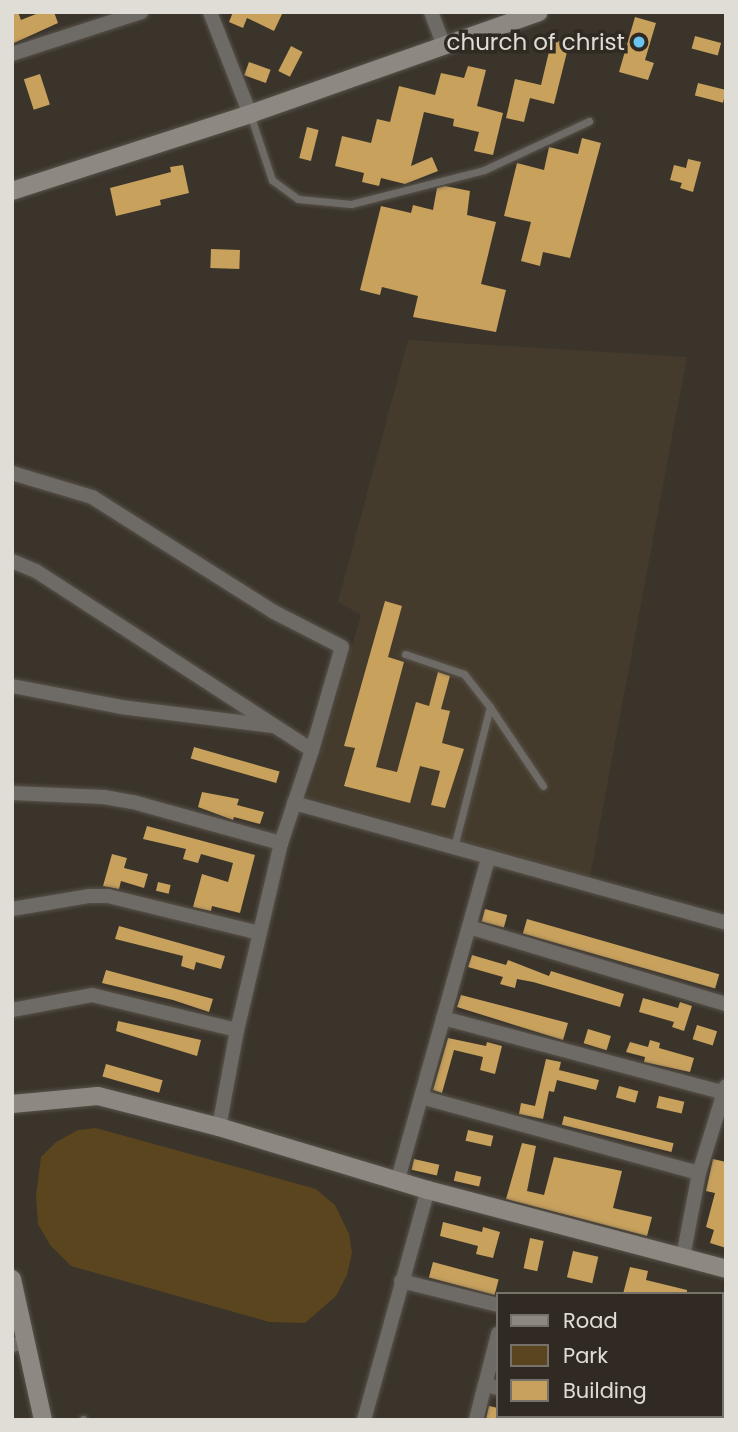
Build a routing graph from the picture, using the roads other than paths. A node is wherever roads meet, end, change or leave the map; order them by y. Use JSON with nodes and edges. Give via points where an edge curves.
{"nodes":[{"id":1,"x":141,"y":12,"type":"edge"},
{"id":2,"x":210,"y":12,"type":"edge"},
{"id":3,"x":431,"y":12,"type":"edge"},
{"id":4,"x":539,"y":12,"type":"edge"},
{"id":5,"x":444,"y":46,"type":"junction"},
{"id":6,"x":12,"y":54,"type":"edge"},
{"id":7,"x":250,"y":114,"type":"junction"},
{"id":8,"x":589,"y":121,"type":"dead end"},
{"id":9,"x":12,"y":191,"type":"edge"},
{"id":10,"x":12,"y":473,"type":"edge"},
{"id":11,"x":12,"y":561,"type":"edge"},
{"id":12,"x":405,"y":654,"type":"dead end"},
{"id":13,"x":12,"y":686,"type":"edge"},
{"id":14,"x":491,"y":707,"type":"junction"},
{"id":15,"x":272,"y":726,"type":"junction"},
{"id":16,"x":312,"y":750,"type":"junction"},
{"id":17,"x":543,"y":786,"type":"dead end"},
{"id":18,"x":12,"y":793,"type":"edge"},
{"id":19,"x":294,"y":803,"type":"junction"},
{"id":20,"x":281,"y":843,"type":"junction"},
{"id":21,"x":454,"y":847,"type":"junction"},
{"id":22,"x":488,"y":858,"type":"junction"},
{"id":23,"x":12,"y":909,"type":"edge"},
{"id":24,"x":726,"y":923,"type":"edge"},
{"id":25,"x":469,"y":927,"type":"junction"},
{"id":26,"x":260,"y":933,"type":"junction"},
{"id":27,"x":726,"y":1004,"type":"edge"},
{"id":28,"x":12,"y":1010,"type":"edge"},
{"id":29,"x":443,"y":1018,"type":"junction"},
{"id":30,"x":237,"y":1030,"type":"junction"},
{"id":31,"x":725,"y":1090,"type":"edge"},
{"id":32,"x":421,"y":1097,"type":"junction"},
{"id":33,"x":12,"y":1104,"type":"edge"},
{"id":34,"x":219,"y":1127,"type":"junction"},
{"id":35,"x":699,"y":1173,"type":"junction"},
{"id":36,"x":398,"y":1179,"type":"junction"},
{"id":37,"x":428,"y":1190,"type":"junction"},
{"id":38,"x":684,"y":1257,"type":"junction"},
{"id":39,"x":726,"y":1269,"type":"edge"},
{"id":40,"x":12,"y":1279,"type":"edge"},
{"id":41,"x":401,"y":1281,"type":"junction"},
{"id":42,"x":496,"y":1305,"type":"edge"},
{"id":43,"x":19,"y":1344,"type":"edge"},
{"id":44,"x":496,"y":1351,"type":"edge"},
{"id":45,"x":492,"y":1386,"type":"edge"},
{"id":46,"x":43,"y":1420,"type":"edge"},
{"id":47,"x":364,"y":1420,"type":"edge"},
{"id":48,"x":475,"y":1420,"type":"edge"}],
"edges":[{"from":1,"to":6,"type":"street"},
{"from":2,"to":7,"type":"street"},
{"from":3,"to":5,"type":"street"},
{"from":4,"to":5,"type":"street"},
{"from":5,"to":7,"type":"street"},
{"from":7,"to":8,"type":"lane","via":[[272,180],[298,199],[351,204],[484,170]]},
{"from":7,"to":9,"type":"street"},
{"from":10,"to":16,"type":"street","via":[[92,497],[274,612],[342,647]]},
{"from":11,"to":15,"type":"street","via":[[36,571]]},
{"from":12,"to":14,"type":"lane","via":[[464,674]]},
{"from":13,"to":15,"type":"street","via":[[121,707]]},
{"from":14,"to":17,"type":"lane"},
{"from":14,"to":21,"type":"lane"},
{"from":15,"to":16,"type":"street"},
{"from":16,"to":19,"type":"street"},
{"from":18,"to":20,"type":"street","via":[[134,802]]},
{"from":19,"to":20,"type":"street"},
{"from":19,"to":21,"type":"street"},
{"from":20,"to":26,"type":"street"},
{"from":21,"to":22,"type":"street"},
{"from":22,"to":24,"type":"street"},
{"from":22,"to":25,"type":"street"},
{"from":23,"to":26,"type":"street","via":[[108,896]]},
{"from":25,"to":27,"type":"street"},
{"from":25,"to":29,"type":"street"},
{"from":26,"to":30,"type":"street"},
{"from":28,"to":30,"type":"street","via":[[92,995]]},
{"from":29,"to":31,"type":"street"},
{"from":29,"to":32,"type":"street"},
{"from":30,"to":34,"type":"street"},
{"from":31,"to":35,"type":"street"},
{"from":32,"to":35,"type":"street"},
{"from":32,"to":36,"type":"street"},
{"from":33,"to":34,"type":"street","via":[[98,1096]]},
{"from":34,"to":36,"type":"street"},
{"from":35,"to":38,"type":"street"},
{"from":36,"to":37,"type":"street"},
{"from":37,"to":38,"type":"street"},
{"from":37,"to":41,"type":"street"},
{"from":38,"to":39,"type":"street"},
{"from":40,"to":43,"type":"street"},
{"from":41,"to":42,"type":"street"},
{"from":41,"to":47,"type":"street"},
{"from":43,"to":46,"type":"street"},
{"from":44,"to":45,"type":"street"},
{"from":45,"to":48,"type":"street"}]}
